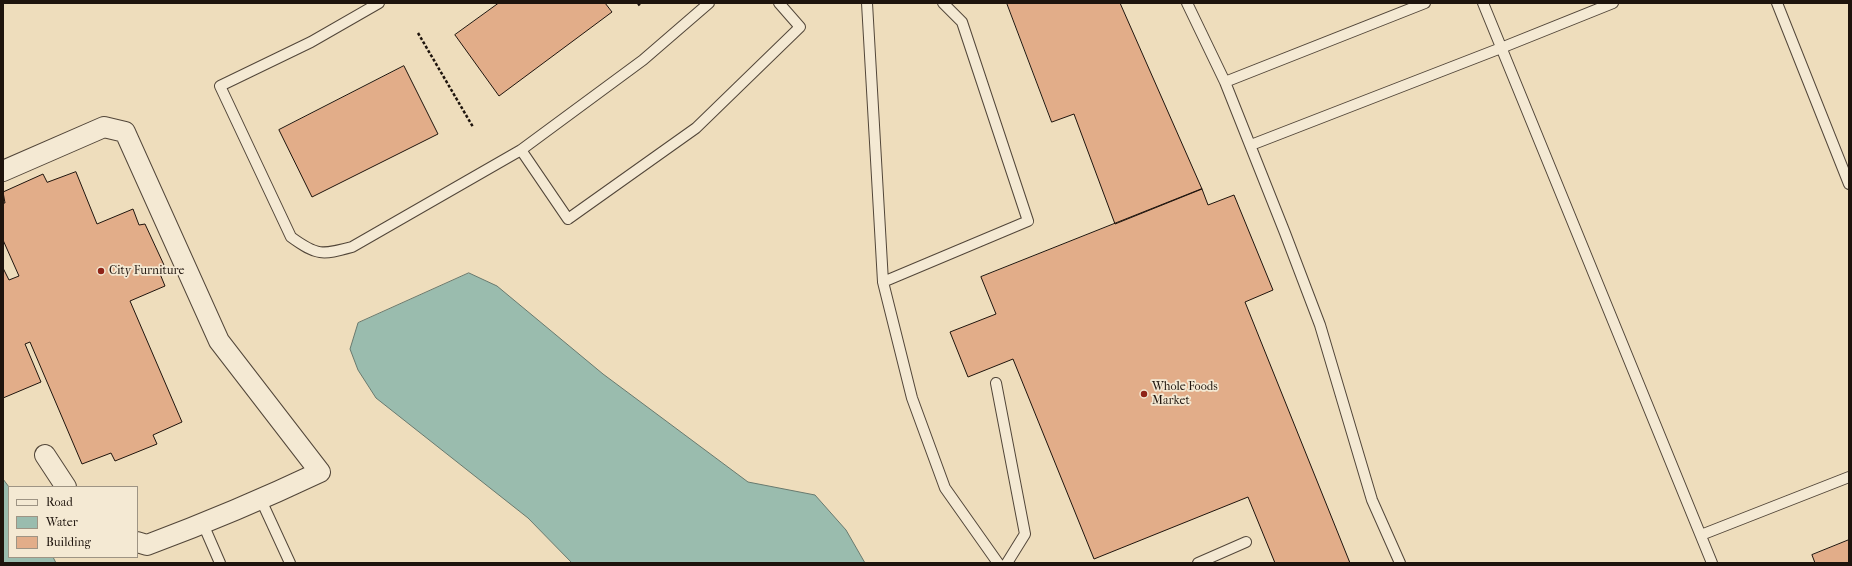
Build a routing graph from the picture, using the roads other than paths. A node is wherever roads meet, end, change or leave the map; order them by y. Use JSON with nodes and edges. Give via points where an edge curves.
{"nodes":[{"id":1,"x":379,"y":3,"type":"edge"},
{"id":2,"x":710,"y":3,"type":"edge"},
{"id":3,"x":779,"y":3,"type":"edge"},
{"id":4,"x":867,"y":3,"type":"edge"},
{"id":5,"x":943,"y":3,"type":"edge"},
{"id":6,"x":1187,"y":3,"type":"edge"},
{"id":7,"x":1425,"y":3,"type":"edge"},
{"id":8,"x":1482,"y":3,"type":"edge"},
{"id":9,"x":1613,"y":3,"type":"edge"},
{"id":10,"x":1777,"y":3,"type":"edge"},
{"id":11,"x":1501,"y":48,"type":"junction"},
{"id":12,"x":1225,"y":82,"type":"junction"},
{"id":13,"x":1251,"y":145,"type":"junction"},
{"id":14,"x":521,"y":150,"type":"junction"},
{"id":15,"x":3,"y":171,"type":"edge"},
{"id":16,"x":1849,"y":184,"type":"edge"},
{"id":17,"x":883,"y":282,"type":"junction"},
{"id":18,"x":996,"y":383,"type":"dead end"},
{"id":19,"x":45,"y":455,"type":"dead end"},
{"id":20,"x":1849,"y":477,"type":"edge"},
{"id":21,"x":65,"y":486,"type":"edge"},
{"id":22,"x":262,"y":500,"type":"junction"},
{"id":23,"x":203,"y":524,"type":"junction"},
{"id":24,"x":1700,"y":535,"type":"junction"},
{"id":25,"x":138,"y":542,"type":"edge"},
{"id":26,"x":1246,"y":542,"type":"dead end"},
{"id":27,"x":220,"y":563,"type":"edge"},
{"id":28,"x":290,"y":563,"type":"edge"},
{"id":29,"x":998,"y":563,"type":"edge"},
{"id":30,"x":1008,"y":563,"type":"edge"},
{"id":31,"x":1198,"y":563,"type":"edge"},
{"id":32,"x":1400,"y":563,"type":"edge"},
{"id":33,"x":1712,"y":563,"type":"edge"}],
"edges":[{"from":1,"to":14,"type":"lane","via":[[311,42],[220,86],[291,237],[308,250],[328,253],[352,247]]},
{"from":2,"to":14,"type":"lane","via":[[644,60]]},
{"from":3,"to":14,"type":"lane","via":[[800,27],[696,128],[568,219]]},
{"from":4,"to":17,"type":"lane"},
{"from":5,"to":17,"type":"lane","via":[[962,22],[1028,221]]},
{"from":6,"to":12,"type":"lane"},
{"from":7,"to":12,"type":"lane"},
{"from":8,"to":11,"type":"lane"},
{"from":9,"to":11,"type":"lane"},
{"from":10,"to":16,"type":"lane"},
{"from":11,"to":13,"type":"lane"},
{"from":11,"to":24,"type":"lane"},
{"from":12,"to":13,"type":"lane"},
{"from":13,"to":32,"type":"lane","via":[[1320,325],[1372,500]]},
{"from":15,"to":22,"type":"street","via":[[104,126],[125,132],[219,341],[320,472]]},
{"from":17,"to":29,"type":"lane","via":[[912,398],[945,488]]},
{"from":18,"to":30,"type":"lane","via":[[1025,534]]},
{"from":19,"to":21,"type":"street"},
{"from":20,"to":24,"type":"lane"},
{"from":22,"to":23,"type":"street"},
{"from":22,"to":28,"type":"lane"},
{"from":23,"to":25,"type":"street","via":[[147,544]]},
{"from":23,"to":27,"type":"lane"},
{"from":24,"to":33,"type":"lane"},
{"from":26,"to":31,"type":"lane"}]}
